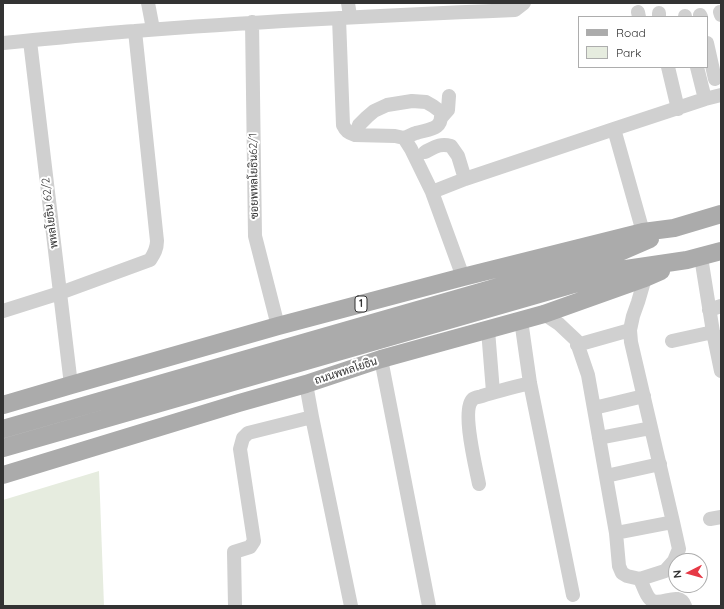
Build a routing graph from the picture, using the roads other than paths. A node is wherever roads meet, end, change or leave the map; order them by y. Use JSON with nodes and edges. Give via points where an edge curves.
{"nodes":[{"id":1,"x":148,"y":3,"type":"edge"},
{"id":2,"x":519,"y":6,"type":"edge"},
{"id":3,"x":346,"y":12,"type":"edge"},
{"id":4,"x":252,"y":22,"type":"junction"},
{"id":5,"x":153,"y":29,"type":"junction"},
{"id":6,"x":135,"y":31,"type":"junction"},
{"id":7,"x":30,"y":41,"type":"junction"},
{"id":8,"x":3,"y":43,"type":"edge"},
{"id":9,"x":708,"y":46,"type":"edge"},
{"id":10,"x":668,"y":68,"type":"edge"},
{"id":11,"x":697,"y":68,"type":"edge"},
{"id":12,"x":718,"y":78,"type":"edge"},
{"id":13,"x":703,"y":92,"type":"junction"},
{"id":14,"x":721,"y":95,"type":"edge"},
{"id":15,"x":449,"y":96,"type":"dead end"},
{"id":16,"x":678,"y":109,"type":"junction"},
{"id":17,"x":442,"y":118,"type":"junction"},
{"id":18,"x":614,"y":129,"type":"junction"},
{"id":19,"x":355,"y":135,"type":"junction"},
{"id":20,"x":404,"y":138,"type":"junction"},
{"id":21,"x":425,"y":152,"type":"dead end"},
{"id":22,"x":465,"y":179,"type":"junction"},
{"id":23,"x":432,"y":192,"type":"junction"},
{"id":24,"x":721,"y":214,"type":"edge"},
{"id":25,"x":674,"y":228,"type":"junction"},
{"id":26,"x":643,"y":232,"type":"junction"},
{"id":27,"x":721,"y":252,"type":"edge"},
{"id":28,"x":694,"y":258,"type":"junction"},
{"id":29,"x":463,"y":277,"type":"junction"},
{"id":30,"x":645,"y":278,"type":"junction"},
{"id":31,"x":60,"y":293,"type":"junction"},
{"id":32,"x":715,"y":308,"type":"edge"},
{"id":33,"x":3,"y":311,"type":"edge"},
{"id":34,"x":544,"y":314,"type":"junction"},
{"id":35,"x":521,"y":320,"type":"junction"},
{"id":36,"x":278,"y":326,"type":"junction"},
{"id":37,"x":488,"y":330,"type":"junction"},
{"id":38,"x":630,"y":330,"type":"junction"},
{"id":39,"x":712,"y":332,"type":"junction"},
{"id":40,"x":672,"y":341,"type":"dead end"},
{"id":41,"x":578,"y":345,"type":"junction"},
{"id":42,"x":719,"y":349,"type":"edge"},
{"id":43,"x":381,"y":359,"type":"junction"},
{"id":44,"x":721,"y":371,"type":"edge"},
{"id":45,"x":530,"y":383,"type":"junction"},
{"id":46,"x":306,"y":384,"type":"junction"},
{"id":47,"x":71,"y":385,"type":"junction"},
{"id":48,"x":493,"y":392,"type":"junction"},
{"id":49,"x":644,"y":396,"type":"junction"},
{"id":50,"x":24,"y":399,"type":"junction"},
{"id":51,"x":3,"y":405,"type":"edge"},
{"id":52,"x":3,"y":408,"type":"edge"},
{"id":53,"x":594,"y":408,"type":"junction"},
{"id":54,"x":312,"y":417,"type":"junction"},
{"id":55,"x":651,"y":428,"type":"junction"},
{"id":56,"x":3,"y":429,"type":"edge"},
{"id":57,"x":599,"y":438,"type":"junction"},
{"id":58,"x":3,"y":448,"type":"edge"},
{"id":59,"x":44,"y":464,"type":"junction"},
{"id":60,"x":660,"y":464,"type":"junction"},
{"id":61,"x":3,"y":472,"type":"edge"},
{"id":62,"x":3,"y":476,"type":"edge"},
{"id":63,"x":606,"y":476,"type":"junction"},
{"id":64,"x":479,"y":484,"type":"dead end"},
{"id":65,"x":673,"y":522,"type":"junction"},
{"id":66,"x":616,"y":533,"type":"junction"},
{"id":67,"x":640,"y":579,"type":"junction"},
{"id":68,"x":573,"y":595,"type":"dead end"},
{"id":69,"x":235,"y":606,"type":"edge"},
{"id":70,"x":351,"y":606,"type":"edge"},
{"id":71,"x":429,"y":606,"type":"edge"},
{"id":72,"x":685,"y":606,"type":"edge"}],
"edges":[{"from":1,"to":5,"type":"street"},
{"from":2,"to":3,"type":"street"},
{"from":3,"to":4,"type":"street"},
{"from":3,"to":19,"type":"street","via":[[343,125]]},
{"from":4,"to":5,"type":"street"},
{"from":4,"to":36,"type":"street","name":"ซอยพหลโยธิน62/1","via":[[255,236]]},
{"from":5,"to":6,"type":"street"},
{"from":6,"to":7,"type":"street"},
{"from":6,"to":31,"type":"street","via":[[157,247],[150,260]]},
{"from":7,"to":8,"type":"street"},
{"from":7,"to":31,"type":"street","name":"พหลโยธิน 62/2"},
{"from":9,"to":12,"type":"street"},
{"from":10,"to":16,"type":"street"},
{"from":11,"to":13,"type":"street"},
{"from":12,"to":13,"type":"street"},
{"from":13,"to":14,"type":"street"},
{"from":13,"to":16,"type":"street"},
{"from":15,"to":17,"type":"street","via":[[448,110]]},
{"from":16,"to":18,"type":"street"},
{"from":17,"to":19,"type":"street","via":[[441,112],[426,102],[412,101],[387,105],[367,117],[359,125]]},
{"from":17,"to":20,"type":"street","via":[[432,129]]},
{"from":18,"to":22,"type":"street"},
{"from":18,"to":26,"type":"street"},
{"from":19,"to":20,"type":"street"},
{"from":20,"to":23,"type":"street"},
{"from":21,"to":22,"type":"street","via":[[437,145],[451,146],[458,156]]},
{"from":22,"to":23,"type":"street"},
{"from":23,"to":29,"type":"street"},
{"from":24,"to":25,"type":"main road","number":"1"},
{"from":25,"to":26,"type":"main road","number":"1"},
{"from":25,"to":56,"type":"main road","via":[[620,252]]},
{"from":26,"to":29,"type":"main road","number":"1"},
{"from":27,"to":28,"type":"main road","name":"ถนนพหลโยธิน"},
{"from":28,"to":30,"type":"main road","name":"ถนนพหลโยธิน"},
{"from":28,"to":32,"type":"street"},
{"from":28,"to":58,"type":"main road","name":"ถนนพหลโยธิน","via":[[626,269]]},
{"from":29,"to":36,"type":"main road","number":"1"},
{"from":30,"to":34,"type":"main road","name":"ถนนพหลโยธิน"},
{"from":30,"to":38,"type":"street"},
{"from":31,"to":33,"type":"street"},
{"from":31,"to":47,"type":"street","name":"พหลโยธิน 62/2"},
{"from":32,"to":39,"type":"street"},
{"from":34,"to":35,"type":"main road","name":"ถนนพหลโยธิน"},
{"from":34,"to":41,"type":"street","via":[[576,340]]},
{"from":35,"to":37,"type":"main road","name":"ถนนพหลโยธิน"},
{"from":35,"to":45,"type":"street"},
{"from":36,"to":47,"type":"main road","number":"1"},
{"from":37,"to":43,"type":"main road","name":"ถนนพหลโยธิน"},
{"from":37,"to":48,"type":"street"},
{"from":38,"to":41,"type":"street"},
{"from":38,"to":49,"type":"street"},
{"from":39,"to":40,"type":"street"},
{"from":39,"to":42,"type":"street"},
{"from":41,"to":53,"type":"street","via":[[588,375]]},
{"from":42,"to":44,"type":"street"},
{"from":43,"to":46,"type":"main road","name":"ถนนพหลโยธิน"},
{"from":43,"to":71,"type":"street"},
{"from":45,"to":48,"type":"street"},
{"from":45,"to":68,"type":"street"},
{"from":46,"to":54,"type":"street"},
{"from":46,"to":59,"type":"main road","name":"ถนนพหลโยธิน"},
{"from":47,"to":50,"type":"main road","number":"1"},
{"from":48,"to":64,"type":"street","via":[[474,399],[468,412]]},
{"from":49,"to":53,"type":"street"},
{"from":49,"to":55,"type":"street"},
{"from":50,"to":51,"type":"main road","number":"1"},
{"from":50,"to":52,"type":"main road"},
{"from":53,"to":57,"type":"street"},
{"from":54,"to":69,"type":"street","via":[[248,433],[243,438],[240,449],[254,541],[250,547],[234,552]]},
{"from":54,"to":70,"type":"street"},
{"from":55,"to":57,"type":"street"},
{"from":55,"to":60,"type":"street"},
{"from":57,"to":63,"type":"street"},
{"from":59,"to":61,"type":"main road"},
{"from":59,"to":62,"type":"main road","name":"ถนนพหลโยธิน"},
{"from":60,"to":63,"type":"street"},
{"from":60,"to":65,"type":"street"},
{"from":63,"to":66,"type":"street"},
{"from":65,"to":66,"type":"street"},
{"from":65,"to":67,"type":"street","via":[[678,549],[674,561],[665,571]]},
{"from":66,"to":67,"type":"street","via":[[622,573]]},
{"from":67,"to":72,"type":"street","via":[[648,597],[653,601],[676,598]]}]}
